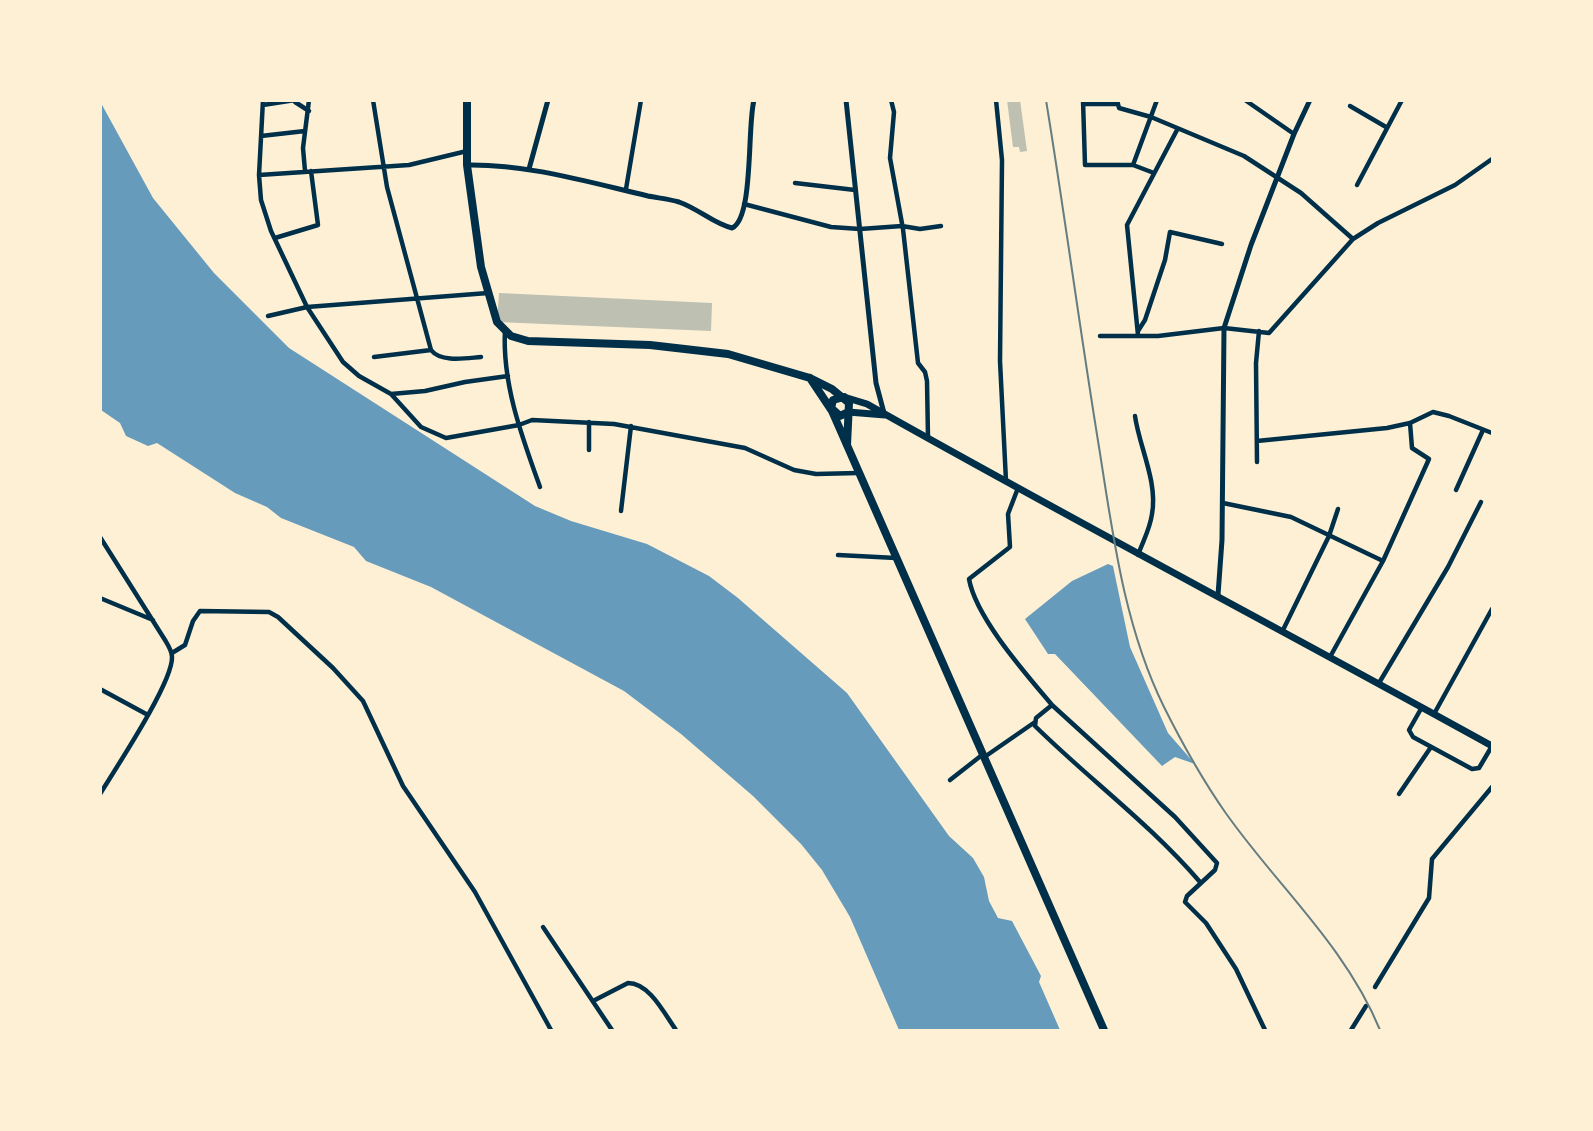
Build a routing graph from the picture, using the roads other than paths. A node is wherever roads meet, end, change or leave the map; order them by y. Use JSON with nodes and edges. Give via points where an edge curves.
{"nodes":[{"id":1,"x":309,"y":100,"type":"edge"},
{"id":2,"x":373,"y":100,"type":"edge"},
{"id":3,"x":467,"y":100,"type":"edge"},
{"id":4,"x":548,"y":100,"type":"edge"},
{"id":5,"x":641,"y":100,"type":"edge"},
{"id":6,"x":754,"y":100,"type":"edge"},
{"id":7,"x":846,"y":100,"type":"edge"},
{"id":8,"x":891,"y":100,"type":"edge"},
{"id":9,"x":996,"y":100,"type":"edge"},
{"id":10,"x":1158,"y":100,"type":"edge"},
{"id":11,"x":1245,"y":100,"type":"edge"},
{"id":12,"x":1310,"y":100,"type":"edge"},
{"id":13,"x":1401,"y":100,"type":"edge"},
{"id":14,"x":295,"y":101,"type":"edge"},
{"id":15,"x":1083,"y":102,"type":"edge"},
{"id":16,"x":1117,"y":102,"type":"edge"},
{"id":17,"x":263,"y":103,"type":"edge"},
{"id":18,"x":1350,"y":106,"type":"dead end"},
{"id":19,"x":309,"y":111,"type":"junction"},
{"id":20,"x":1151,"y":117,"type":"junction"},
{"id":21,"x":1386,"y":127,"type":"junction"},
{"id":22,"x":1177,"y":130,"type":"junction"},
{"id":23,"x":305,"y":131,"type":"junction"},
{"id":24,"x":1294,"y":134,"type":"junction"},
{"id":25,"x":261,"y":136,"type":"junction"},
{"id":26,"x":467,"y":151,"type":"junction"},
{"id":27,"x":1492,"y":159,"type":"edge"},
{"id":28,"x":466,"y":165,"type":"junction"},
{"id":29,"x":1133,"y":165,"type":"junction"},
{"id":30,"x":383,"y":168,"type":"junction"},
{"id":31,"x":529,"y":169,"type":"junction"},
{"id":32,"x":305,"y":171,"type":"junction"},
{"id":33,"x":311,"y":171,"type":"junction"},
{"id":34,"x":1154,"y":173,"type":"junction"},
{"id":35,"x":259,"y":175,"type":"junction"},
{"id":36,"x":1278,"y":178,"type":"junction"},
{"id":37,"x":795,"y":183,"type":"dead end"},
{"id":38,"x":1357,"y":185,"type":"dead end"},
{"id":39,"x":626,"y":189,"type":"junction"},
{"id":40,"x":855,"y":190,"type":"junction"},
{"id":41,"x":744,"y":204,"type":"junction"},
{"id":42,"x":902,"y":226,"type":"junction"},
{"id":43,"x":941,"y":226,"type":"dead end"},
{"id":44,"x":860,"y":229,"type":"junction"},
{"id":45,"x":274,"y":238,"type":"junction"},
{"id":46,"x":1353,"y":239,"type":"junction"},
{"id":47,"x":1221,"y":244,"type":"dead end"},
{"id":48,"x":488,"y":293,"type":"junction"},
{"id":49,"x":416,"y":299,"type":"junction"},
{"id":50,"x":307,"y":307,"type":"junction"},
{"id":51,"x":267,"y":316,"type":"dead end"},
{"id":52,"x":1224,"y":328,"type":"junction"},
{"id":53,"x":505,"y":330,"type":"junction"},
{"id":54,"x":1259,"y":331,"type":"junction"},
{"id":55,"x":1138,"y":333,"type":"junction"},
{"id":56,"x":1100,"y":336,"type":"dead end"},
{"id":57,"x":431,"y":350,"type":"junction"},
{"id":58,"x":374,"y":357,"type":"dead end"},
{"id":59,"x":481,"y":357,"type":"dead end"},
{"id":60,"x":508,"y":376,"type":"junction"},
{"id":61,"x":810,"y":378,"type":"junction"},
{"id":62,"x":390,"y":394,"type":"junction"},
{"id":63,"x":844,"y":397,"type":"junction"},
{"id":64,"x":832,"y":411,"type":"junction"},
{"id":65,"x":848,"y":412,"type":"junction"},
{"id":66,"x":885,"y":415,"type":"junction"},
{"id":67,"x":1135,"y":416,"type":"dead end"},
{"id":68,"x":590,"y":422,"type":"junction"},
{"id":69,"x":1410,"y":423,"type":"junction"},
{"id":70,"x":519,"y":425,"type":"junction"},
{"id":71,"x":631,"y":426,"type":"junction"},
{"id":72,"x":1483,"y":430,"type":"junction"},
{"id":73,"x":1492,"y":433,"type":"edge"},
{"id":74,"x":928,"y":438,"type":"junction"},
{"id":75,"x":1257,"y":441,"type":"junction"},
{"id":76,"x":847,"y":447,"type":"junction"},
{"id":77,"x":589,"y":450,"type":"dead end"},
{"id":78,"x":1257,"y":462,"type":"dead end"},
{"id":79,"x":858,"y":473,"type":"junction"},
{"id":80,"x":1006,"y":481,"type":"junction"},
{"id":81,"x":540,"y":488,"type":"dead end"},
{"id":82,"x":1018,"y":488,"type":"junction"},
{"id":83,"x":1456,"y":490,"type":"dead end"},
{"id":84,"x":1480,"y":501,"type":"dead end"},
{"id":85,"x":1222,"y":503,"type":"junction"},
{"id":86,"x":1338,"y":509,"type":"dead end"},
{"id":87,"x":621,"y":511,"type":"dead end"},
{"id":88,"x":1329,"y":536,"type":"junction"},
{"id":89,"x":100,"y":537,"type":"edge"},
{"id":90,"x":838,"y":555,"type":"dead end"},
{"id":91,"x":1138,"y":555,"type":"junction"},
{"id":92,"x":896,"y":558,"type":"junction"},
{"id":93,"x":1383,"y":561,"type":"junction"},
{"id":94,"x":1218,"y":594,"type":"junction"},
{"id":95,"x":100,"y":598,"type":"edge"},
{"id":96,"x":1492,"y":609,"type":"edge"},
{"id":97,"x":153,"y":620,"type":"junction"},
{"id":98,"x":1283,"y":630,"type":"junction"},
{"id":99,"x":172,"y":653,"type":"junction"},
{"id":100,"x":1330,"y":657,"type":"junction"},
{"id":101,"x":1379,"y":684,"type":"junction"},
{"id":102,"x":100,"y":689,"type":"edge"},
{"id":103,"x":1052,"y":705,"type":"junction"},
{"id":104,"x":1422,"y":707,"type":"junction"},
{"id":105,"x":1434,"y":714,"type":"junction"},
{"id":106,"x":148,"y":715,"type":"junction"},
{"id":107,"x":1035,"y":722,"type":"junction"},
{"id":108,"x":1492,"y":746,"type":"edge"},
{"id":109,"x":1431,"y":747,"type":"junction"},
{"id":110,"x":983,"y":756,"type":"junction"},
{"id":111,"x":950,"y":780,"type":"dead end"},
{"id":112,"x":1492,"y":786,"type":"edge"},
{"id":113,"x":100,"y":794,"type":"edge"},
{"id":114,"x":1399,"y":794,"type":"dead end"},
{"id":115,"x":1200,"y":882,"type":"junction"},
{"id":116,"x":543,"y":927,"type":"dead end"},
{"id":117,"x":1375,"y":987,"type":"dead end"},
{"id":118,"x":592,"y":1001,"type":"junction"},
{"id":119,"x":1366,"y":1006,"type":"dead end"},
{"id":120,"x":551,"y":1030,"type":"edge"},
{"id":121,"x":612,"y":1030,"type":"edge"},
{"id":122,"x":676,"y":1030,"type":"edge"},
{"id":123,"x":1104,"y":1030,"type":"edge"},
{"id":124,"x":1264,"y":1030,"type":"edge"},
{"id":125,"x":1351,"y":1030,"type":"edge"}],
"edges":[{"from":1,"to":19,"type":"street"},
{"from":2,"to":30,"type":"street"},
{"from":3,"to":26,"type":"highway"},
{"from":4,"to":31,"type":"street"},
{"from":5,"to":39,"type":"street"},
{"from":6,"to":41,"type":"street"},
{"from":7,"to":40,"type":"street"},
{"from":8,"to":42,"type":"street","via":[[894,112],[890,159]]},
{"from":9,"to":80,"type":"street","via":[[1002,159],[1000,361]]},
{"from":10,"to":20,"type":"street"},
{"from":11,"to":24,"type":"street"},
{"from":12,"to":24,"type":"street"},
{"from":13,"to":21,"type":"street"},
{"from":14,"to":17,"type":"street"},
{"from":14,"to":19,"type":"street"},
{"from":15,"to":16,"type":"street"},
{"from":15,"to":29,"type":"street","via":[[1084,164]]},
{"from":16,"to":20,"type":"street","via":[[1119,108]]},
{"from":17,"to":25,"type":"street"},
{"from":18,"to":21,"type":"street"},
{"from":19,"to":23,"type":"street"},
{"from":20,"to":22,"type":"street"},
{"from":20,"to":29,"type":"street"},
{"from":21,"to":38,"type":"street"},
{"from":22,"to":34,"type":"street"},
{"from":22,"to":36,"type":"street","via":[[1244,156]]},
{"from":23,"to":25,"type":"street"},
{"from":23,"to":32,"type":"street"},
{"from":24,"to":36,"type":"street"},
{"from":25,"to":35,"type":"street"},
{"from":26,"to":28,"type":"highway"},
{"from":26,"to":30,"type":"street"},
{"from":27,"to":46,"type":"street","via":[[1455,185]]},
{"from":28,"to":31,"type":"street"},
{"from":28,"to":48,"type":"highway"},
{"from":29,"to":34,"type":"street"},
{"from":30,"to":33,"type":"street"},
{"from":30,"to":49,"type":"street"},
{"from":31,"to":39,"type":"street"},
{"from":32,"to":33,"type":"street"},
{"from":32,"to":35,"type":"street"},
{"from":33,"to":45,"type":"street","via":[[318,225]]},
{"from":34,"to":55,"type":"street","via":[[1127,225]]},
{"from":35,"to":45,"type":"street","via":[[261,200]]},
{"from":36,"to":46,"type":"street","via":[[1310,200]]},
{"from":36,"to":52,"type":"street"},
{"from":37,"to":40,"type":"street"},
{"from":39,"to":41,"type":"street","via":[[678,202],[732,228],[741,219]]},
{"from":40,"to":44,"type":"street"},
{"from":41,"to":44,"type":"street","via":[[831,227]]},
{"from":42,"to":43,"type":"street"},
{"from":42,"to":44,"type":"street"},
{"from":42,"to":74,"type":"street","via":[[918,363],[927,381]]},
{"from":44,"to":66,"type":"street","via":[[876,383]]},
{"from":45,"to":50,"type":"street"},
{"from":46,"to":54,"type":"street","via":[[1270,332]]},
{"from":47,"to":55,"type":"street","via":[[1170,232],[1165,260]]},
{"from":48,"to":49,"type":"street"},
{"from":48,"to":53,"type":"highway","via":[[495,320]]},
{"from":49,"to":50,"type":"street"},
{"from":49,"to":57,"type":"street"},
{"from":50,"to":51,"type":"street"},
{"from":50,"to":62,"type":"street","via":[[343,362]]},
{"from":52,"to":54,"type":"street"},
{"from":52,"to":55,"type":"street","via":[[1158,336]]},
{"from":52,"to":85,"type":"street"},
{"from":53,"to":60,"type":"street"},
{"from":53,"to":61,"type":"highway","via":[[518,340],[528,341],[707,350]]},
{"from":54,"to":75,"type":"street"},
{"from":55,"to":56,"type":"street"},
{"from":57,"to":58,"type":"street"},
{"from":57,"to":59,"type":"street","via":[[438,356]]},
{"from":60,"to":62,"type":"street","via":[[425,392]]},
{"from":60,"to":70,"type":"street"},
{"from":61,"to":63,"type":"highway"},
{"from":61,"to":64,"type":"highway"},
{"from":62,"to":70,"type":"street","via":[[421,427],[446,438]]},
{"from":63,"to":64,"type":"highway","via":[[833,400]]},
{"from":63,"to":65,"type":"highway","via":[[849,403]]},
{"from":63,"to":66,"type":"main road"},
{"from":64,"to":65,"type":"highway","via":[[840,416]]},
{"from":64,"to":76,"type":"highway"},
{"from":65,"to":66,"type":"main road"},
{"from":65,"to":76,"type":"highway"},
{"from":66,"to":74,"type":"main road"},
{"from":67,"to":91,"type":"street","via":[[1153,511]]},
{"from":68,"to":70,"type":"street","via":[[532,420]]},
{"from":68,"to":71,"type":"street"},
{"from":68,"to":77,"type":"street"},
{"from":69,"to":72,"type":"street","via":[[1438,412]]},
{"from":69,"to":75,"type":"street"},
{"from":69,"to":93,"type":"street","via":[[1413,448],[1429,459]]},
{"from":70,"to":81,"type":"street"},
{"from":71,"to":79,"type":"street","via":[[745,448],[794,470]]},
{"from":71,"to":87,"type":"street"},
{"from":72,"to":73,"type":"street"},
{"from":72,"to":83,"type":"street"},
{"from":74,"to":80,"type":"main road"},
{"from":75,"to":78,"type":"street"},
{"from":76,"to":79,"type":"highway"},
{"from":79,"to":92,"type":"highway"},
{"from":80,"to":82,"type":"main road"},
{"from":82,"to":91,"type":"main road"},
{"from":82,"to":103,"type":"street","via":[[1008,514],[1010,547],[969,579],[971,591],[991,627]]},
{"from":84,"to":101,"type":"street","via":[[1448,567]]},
{"from":85,"to":88,"type":"street","via":[[1291,517]]},
{"from":85,"to":94,"type":"street"},
{"from":86,"to":88,"type":"street"},
{"from":88,"to":93,"type":"street"},
{"from":88,"to":98,"type":"street"},
{"from":89,"to":97,"type":"street"},
{"from":90,"to":92,"type":"street"},
{"from":91,"to":94,"type":"main road"},
{"from":92,"to":110,"type":"highway"},
{"from":93,"to":100,"type":"street"},
{"from":94,"to":98,"type":"main road"},
{"from":95,"to":97,"type":"street"},
{"from":96,"to":105,"type":"street"},
{"from":97,"to":99,"type":"street"},
{"from":98,"to":100,"type":"main road"},
{"from":99,"to":106,"type":"street","via":[[170,670]]},
{"from":99,"to":120,"type":"street","via":[[185,645],[200,611],[269,612],[284,621],[333,668],[363,701],[403,786],[475,892]]},
{"from":100,"to":101,"type":"main road"},
{"from":101,"to":104,"type":"main road"},
{"from":102,"to":106,"type":"street"},
{"from":103,"to":107,"type":"street"},
{"from":103,"to":115,"type":"street","via":[[1175,818],[1217,863],[1215,870]]},
{"from":104,"to":105,"type":"main road"},
{"from":104,"to":109,"type":"street","via":[[1409,733]]},
{"from":105,"to":108,"type":"main road"},
{"from":106,"to":113,"type":"street"},
{"from":107,"to":110,"type":"street"},
{"from":107,"to":115,"type":"street","via":[[1172,850]]},
{"from":108,"to":109,"type":"street","via":[[1477,769]]},
{"from":109,"to":114,"type":"street"},
{"from":110,"to":111,"type":"street"},
{"from":110,"to":123,"type":"highway"},
{"from":112,"to":117,"type":"street","via":[[1432,859],[1429,898]]},
{"from":115,"to":124,"type":"street","via":[[1185,902],[1206,923],[1236,969]]},
{"from":116,"to":118,"type":"street"},
{"from":118,"to":121,"type":"street"},
{"from":118,"to":122,"type":"street","via":[[634,983],[646,989]]},
{"from":119,"to":125,"type":"street"}]}
